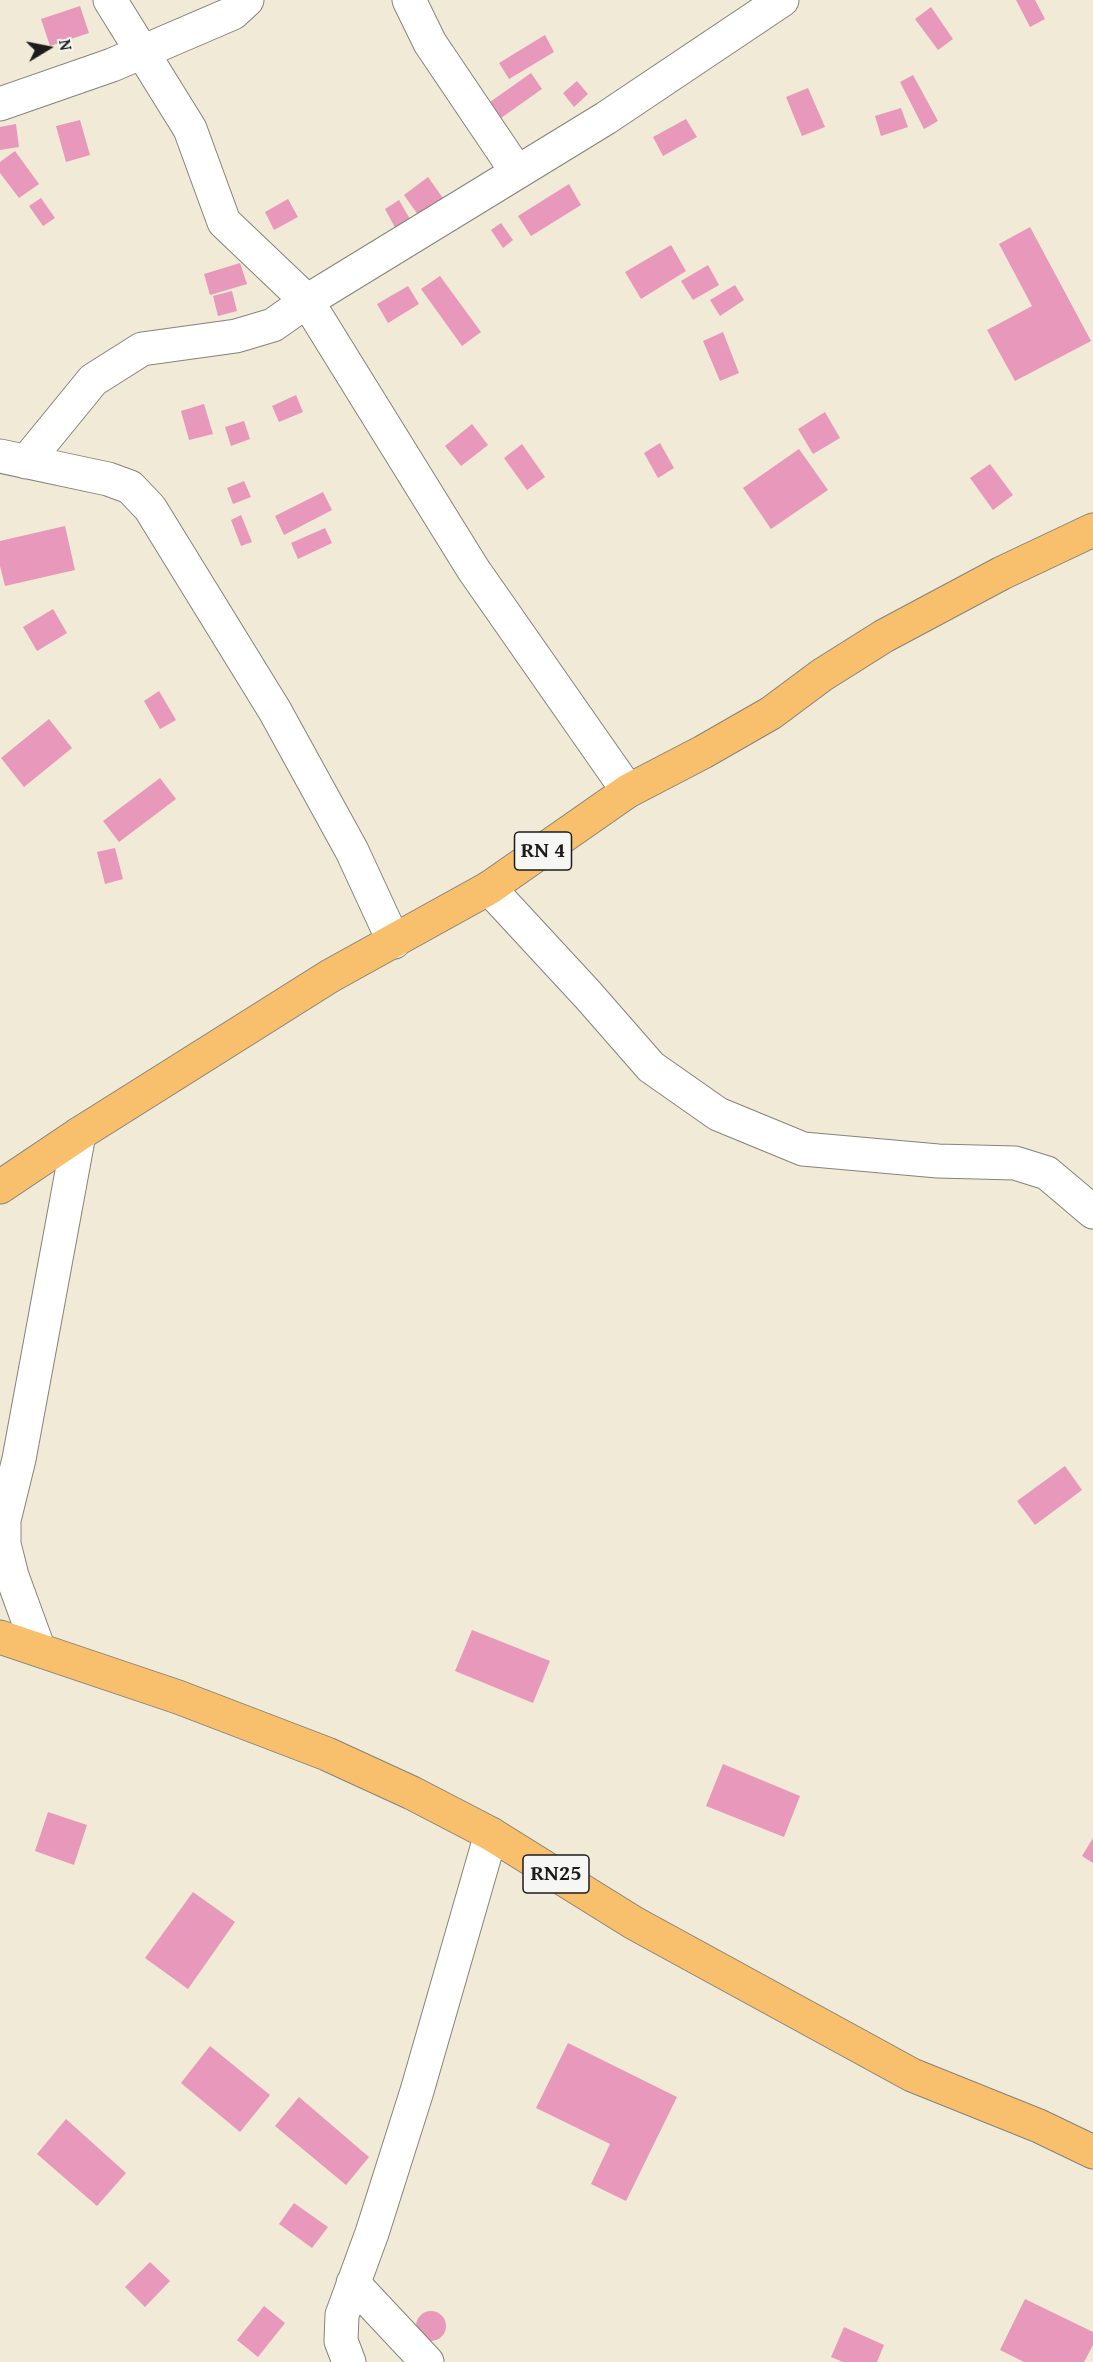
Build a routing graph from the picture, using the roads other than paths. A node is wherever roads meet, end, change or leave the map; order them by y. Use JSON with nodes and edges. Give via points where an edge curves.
{"nodes":[{"id":1,"x":110,"y":0,"type":"edge"},
{"id":2,"x":248,"y":0,"type":"edge"},
{"id":3,"x":410,"y":0,"type":"edge"},
{"id":4,"x":782,"y":0,"type":"edge"},
{"id":5,"x":142,"y":52,"type":"junction"},
{"id":6,"x":0,"y":104,"type":"edge"},
{"id":7,"x":517,"y":172,"type":"junction"},
{"id":8,"x":307,"y":301,"type":"junction"},
{"id":9,"x":13,"y":459,"type":"edge"},
{"id":10,"x":1093,"y":530,"type":"edge"},
{"id":11,"x":628,"y":790,"type":"junction"},
{"id":12,"x":489,"y":888,"type":"junction"},
{"id":13,"x":394,"y":942,"type":"junction"},
{"id":14,"x":80,"y":1134,"type":"junction"},
{"id":15,"x":0,"y":1187,"type":"edge"},
{"id":16,"x":1093,"y":1212,"type":"edge"},
{"id":17,"x":0,"y":1636,"type":"edge"},
{"id":18,"x":39,"y":1650,"type":"junction"},
{"id":19,"x":491,"y":1834,"type":"junction"},
{"id":20,"x":1093,"y":2152,"type":"edge"},
{"id":21,"x":353,"y":2283,"type":"junction"},
{"id":22,"x":349,"y":2362,"type":"edge"},
{"id":23,"x":427,"y":2362,"type":"edge"}],
"edges":[{"from":1,"to":5,"type":"street"},
{"from":2,"to":5,"type":"street","via":[[233,13]]},
{"from":3,"to":7,"type":"street","via":[[430,43]]},
{"from":4,"to":7,"type":"street","via":[[606,118]]},
{"from":5,"to":6,"type":"street"},
{"from":5,"to":8,"type":"street","via":[[189,129],[224,222]]},
{"from":7,"to":8,"type":"street"},
{"from":8,"to":9,"type":"street","via":[[273,325],[236,336],[142,349],[93,380]]},
{"from":8,"to":11,"type":"street","via":[[473,568]]},
{"from":9,"to":13,"type":"street","via":[[108,479],[130,487],[150,508],[275,711],[352,851]]},
{"from":10,"to":11,"type":"main road","number":"RN 4","via":[[884,636],[771,713]]},
{"from":11,"to":12,"type":"main road","number":"RN 4"},
{"from":12,"to":13,"type":"main road","number":"RN 4"},
{"from":12,"to":16,"type":"street","via":[[651,1067],[718,1114],[803,1149],[938,1161],[1015,1163],[1047,1173]]},
{"from":13,"to":14,"type":"main road","number":"RN 4","via":[[330,976]]},
{"from":14,"to":15,"type":"main road","number":"RN 4"},
{"from":14,"to":18,"type":"street","via":[[4,1520],[4,1544],[12,1576]]},
{"from":17,"to":18,"type":"main road","number":"RN25"},
{"from":18,"to":19,"type":"main road","number":"RN25","via":[[178,1697],[327,1754]]},
{"from":19,"to":20,"type":"main road","number":"RN25","via":[[634,1923],[912,2075]]},
{"from":19,"to":21,"type":"street","via":[[417,2091]]},
{"from":21,"to":22,"type":"street","via":[[342,2315],[341,2341]]},
{"from":21,"to":23,"type":"street"}]}
